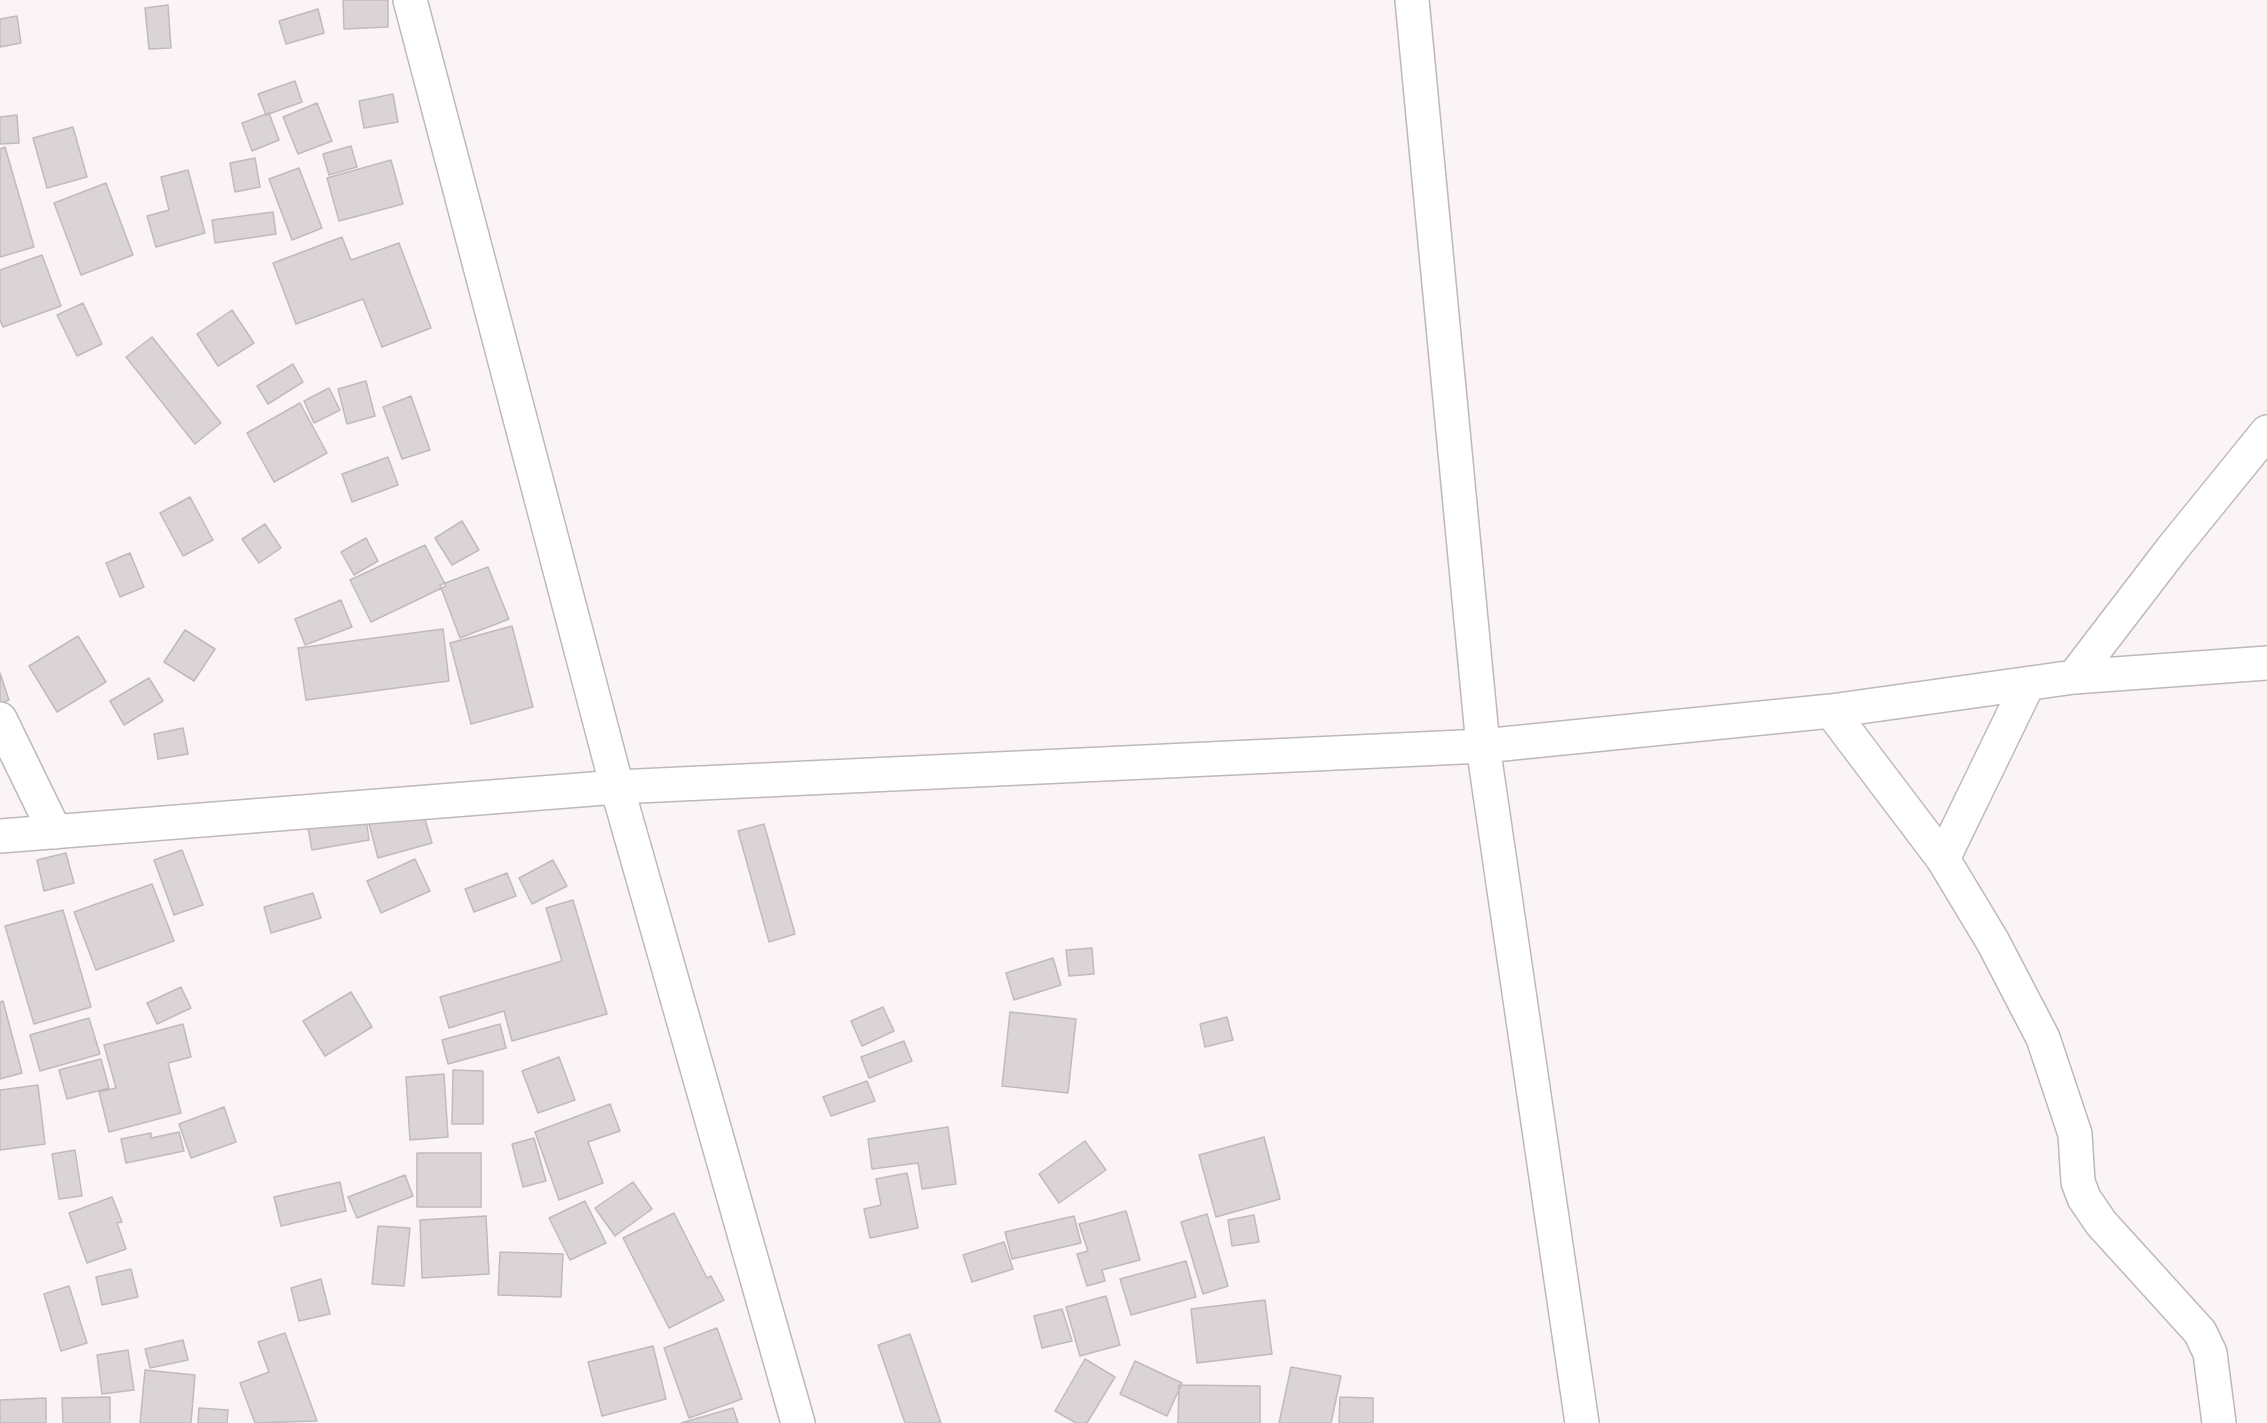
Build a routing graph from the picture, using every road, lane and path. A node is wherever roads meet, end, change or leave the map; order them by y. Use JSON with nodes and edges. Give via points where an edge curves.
{"nodes":[{"id":1,"x":410,"y":0,"type":"edge"},
{"id":2,"x":1412,"y":0,"type":"edge"},
{"id":3,"x":2267,"y":432,"type":"edge"},
{"id":4,"x":2267,"y":663,"type":"edge"},
{"id":5,"x":2074,"y":677,"type":"junction"},
{"id":6,"x":2028,"y":684,"type":"junction"},
{"id":7,"x":1831,"y":711,"type":"junction"},
{"id":8,"x":0,"y":719,"type":"edge"},
{"id":9,"x":1483,"y":746,"type":"junction"},
{"id":10,"x":617,"y":787,"type":"junction"},
{"id":11,"x":55,"y":832,"type":"junction"},
{"id":12,"x":0,"y":836,"type":"edge"},
{"id":13,"x":1943,"y":859,"type":"junction"},
{"id":14,"x":798,"y":1423,"type":"edge"},
{"id":15,"x":1582,"y":1423,"type":"edge"},
{"id":16,"x":2219,"y":1423,"type":"edge"}],
"edges":[{"from":1,"to":10,"type":"street"},
{"from":2,"to":9,"type":"street"},
{"from":3,"to":5,"type":"street"},
{"from":4,"to":5,"type":"street"},
{"from":5,"to":6,"type":"street"},
{"from":6,"to":7,"type":"street"},
{"from":6,"to":13,"type":"street"},
{"from":7,"to":9,"type":"street"},
{"from":7,"to":13,"type":"street"},
{"from":8,"to":11,"type":"street"},
{"from":9,"to":10,"type":"street"},
{"from":9,"to":15,"type":"street"},
{"from":10,"to":11,"type":"street"},
{"from":10,"to":14,"type":"street"},
{"from":11,"to":12,"type":"street"},
{"from":13,"to":16,"type":"street","via":[[1993,942],[2043,1038],[2075,1134],[2078,1182],[2084,1198],[2101,1223],[2204,1339],[2211,1353]]}]}
